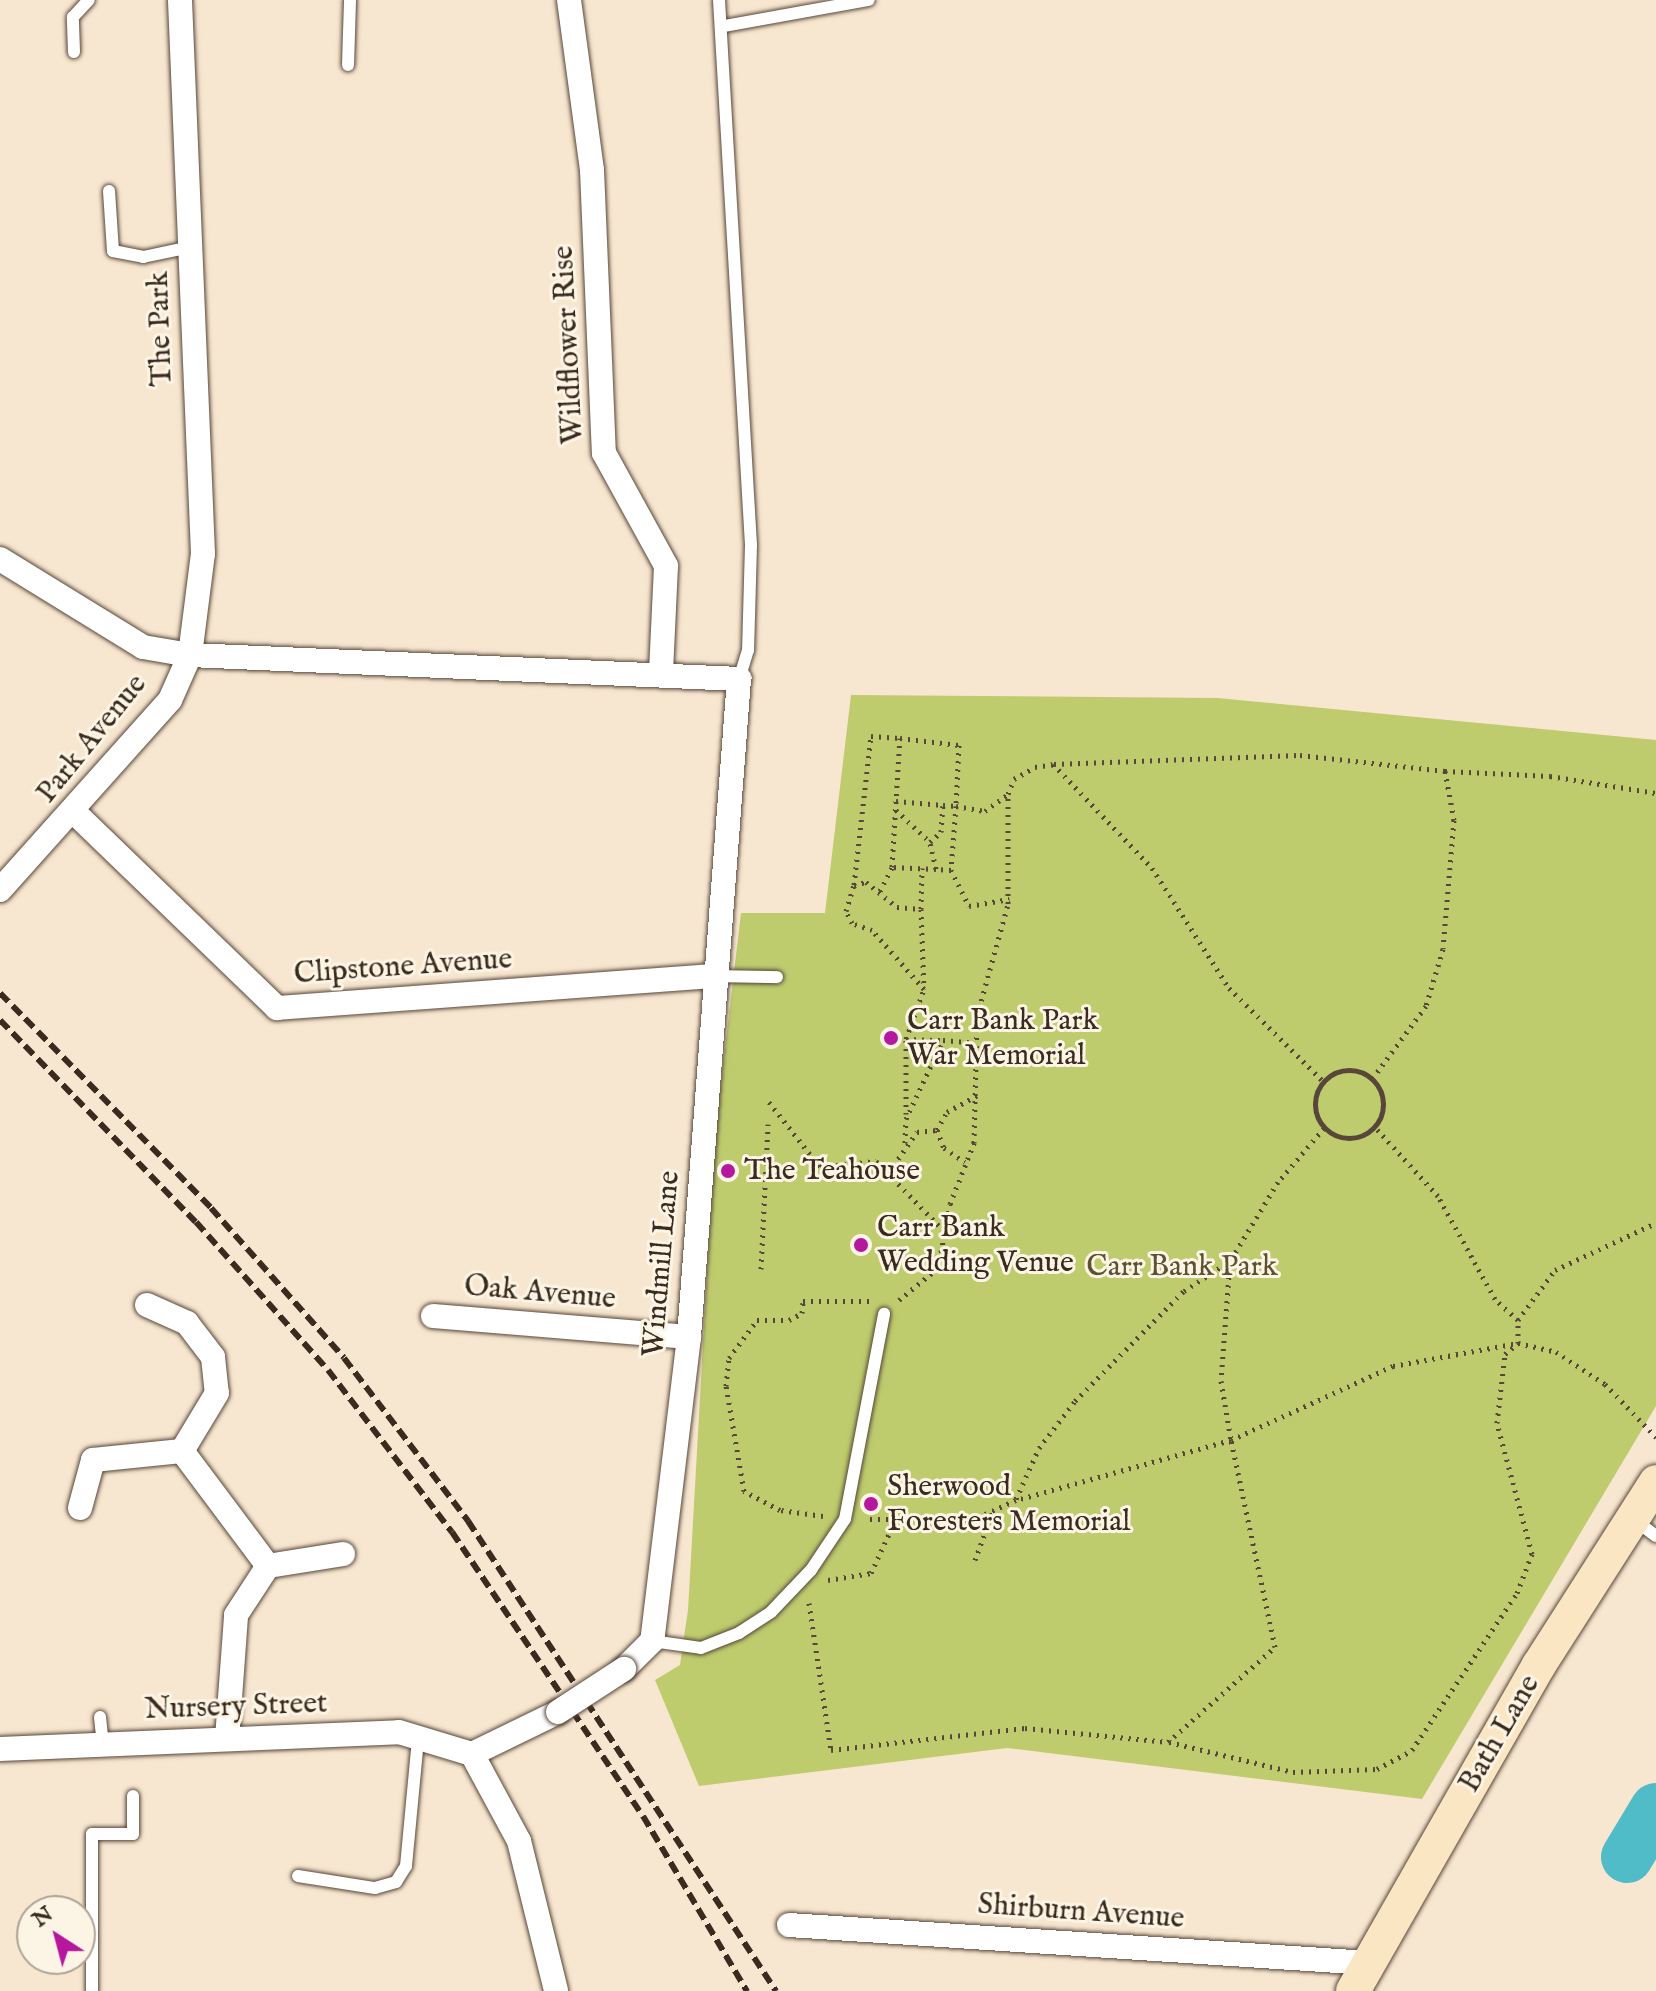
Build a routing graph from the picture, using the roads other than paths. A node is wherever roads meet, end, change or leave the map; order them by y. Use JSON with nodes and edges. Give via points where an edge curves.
{"nodes":[{"id":1,"x":89,"y":0,"type":"edge"},
{"id":2,"x":180,"y":0,"type":"edge"},
{"id":3,"x":350,"y":0,"type":"edge"},
{"id":4,"x":569,"y":0,"type":"edge"},
{"id":5,"x":719,"y":0,"type":"edge"},
{"id":6,"x":869,"y":0,"type":"edge"},
{"id":7,"x":724,"y":26,"type":"junction"},
{"id":8,"x":74,"y":52,"type":"dead end"},
{"id":9,"x":348,"y":65,"type":"dead end"},
{"id":10,"x":109,"y":191,"type":"dead end"},
{"id":11,"x":190,"y":247,"type":"junction"},
{"id":12,"x":0,"y":559,"type":"edge"},
{"id":13,"x":190,"y":655,"type":"junction"},
{"id":14,"x":661,"y":673,"type":"junction"},
{"id":15,"x":739,"y":679,"type":"junction"},
{"id":16,"x":75,"y":813,"type":"junction"},
{"id":17,"x":0,"y":890,"type":"edge"},
{"id":18,"x":718,"y":976,"type":"junction"},
{"id":19,"x":777,"y":977,"type":"dead end"},
{"id":20,"x":147,"y":1305,"type":"dead end"},
{"id":21,"x":884,"y":1314,"type":"dead end"},
{"id":22,"x":433,"y":1316,"type":"dead end"},
{"id":23,"x":689,"y":1337,"type":"junction"},
{"id":24,"x":182,"y":1451,"type":"junction"},
{"id":25,"x":1656,"y":1482,"type":"edge"},
{"id":26,"x":80,"y":1508,"type":"dead end"},
{"id":27,"x":1644,"y":1527,"type":"edge"},
{"id":28,"x":343,"y":1554,"type":"dead end"},
{"id":29,"x":268,"y":1566,"type":"junction"},
{"id":30,"x":652,"y":1641,"type":"junction"},
{"id":31,"x":100,"y":1717,"type":"dead end"},
{"id":32,"x":418,"y":1738,"type":"junction"},
{"id":33,"x":227,"y":1739,"type":"junction"},
{"id":34,"x":103,"y":1745,"type":"junction"},
{"id":35,"x":0,"y":1749,"type":"edge"},
{"id":36,"x":472,"y":1754,"type":"junction"},
{"id":37,"x":133,"y":1796,"type":"dead end"},
{"id":38,"x":298,"y":1876,"type":"dead end"},
{"id":39,"x":789,"y":1925,"type":"dead end"},
{"id":40,"x":1361,"y":1977,"type":"edge"},
{"id":41,"x":92,"y":1991,"type":"edge"},
{"id":42,"x":556,"y":1991,"type":"edge"}],
"edges":[{"from":1,"to":8,"type":"lane","via":[[73,17]]},
{"from":2,"to":11,"type":"street","name":"The Park"},
{"from":3,"to":9,"type":"lane"},
{"from":4,"to":14,"type":"street","name":"Wildflower Rise","via":[[592,170],[604,453],[666,566]]},
{"from":5,"to":7,"type":"lane"},
{"from":6,"to":7,"type":"lane"},
{"from":7,"to":15,"type":"lane","via":[[751,545],[748,650]]},
{"from":10,"to":11,"type":"lane","via":[[113,251],[143,257]]},
{"from":11,"to":13,"type":"street","name":"The Park","via":[[203,554]]},
{"from":12,"to":13,"type":"street","via":[[143,647]]},
{"from":13,"to":14,"type":"street"},
{"from":13,"to":16,"type":"street","name":"Park Avenue","via":[[170,700]]},
{"from":14,"to":15,"type":"street"},
{"from":15,"to":18,"type":"street","name":"Windmill Lane"},
{"from":16,"to":17,"type":"street","name":"Park Avenue"},
{"from":16,"to":18,"type":"street","name":"Clipstone Avenue","via":[[277,1008]]},
{"from":18,"to":19,"type":"lane"},
{"from":18,"to":23,"type":"street","name":"Windmill Lane"},
{"from":20,"to":24,"type":"street","via":[[187,1323],[213,1357],[217,1393]]},
{"from":21,"to":30,"type":"lane","via":[[845,1519],[811,1570],[760,1619],[701,1648]]},
{"from":22,"to":23,"type":"street","name":"Oak Avenue"},
{"from":23,"to":30,"type":"street","name":"Windmill Lane"},
{"from":24,"to":26,"type":"street","via":[[93,1460]]},
{"from":24,"to":29,"type":"street"},
{"from":25,"to":27,"type":"main road","name":"Bath Lane"},
{"from":27,"to":40,"type":"main road","name":"Bath Lane"},
{"from":28,"to":29,"type":"street"},
{"from":29,"to":33,"type":"street","via":[[236,1615]]},
{"from":30,"to":36,"type":"street","bridge":true,"via":[[624,1669],[558,1712]]},
{"from":31,"to":34,"type":"lane"},
{"from":32,"to":33,"type":"street","name":"Nursery Street","via":[[399,1732]]},
{"from":32,"to":36,"type":"street","name":"Nursery Street"},
{"from":32,"to":38,"type":"lane","via":[[406,1866],[396,1882],[375,1888]]},
{"from":33,"to":34,"type":"street","name":"Nursery Street"},
{"from":34,"to":35,"type":"street","name":"Nursery Street"},
{"from":36,"to":42,"type":"street","via":[[519,1841]]},
{"from":37,"to":41,"type":"lane","via":[[133,1834],[92,1834]]},
{"from":39,"to":40,"type":"street","name":"Shirburn Avenue"}]}
